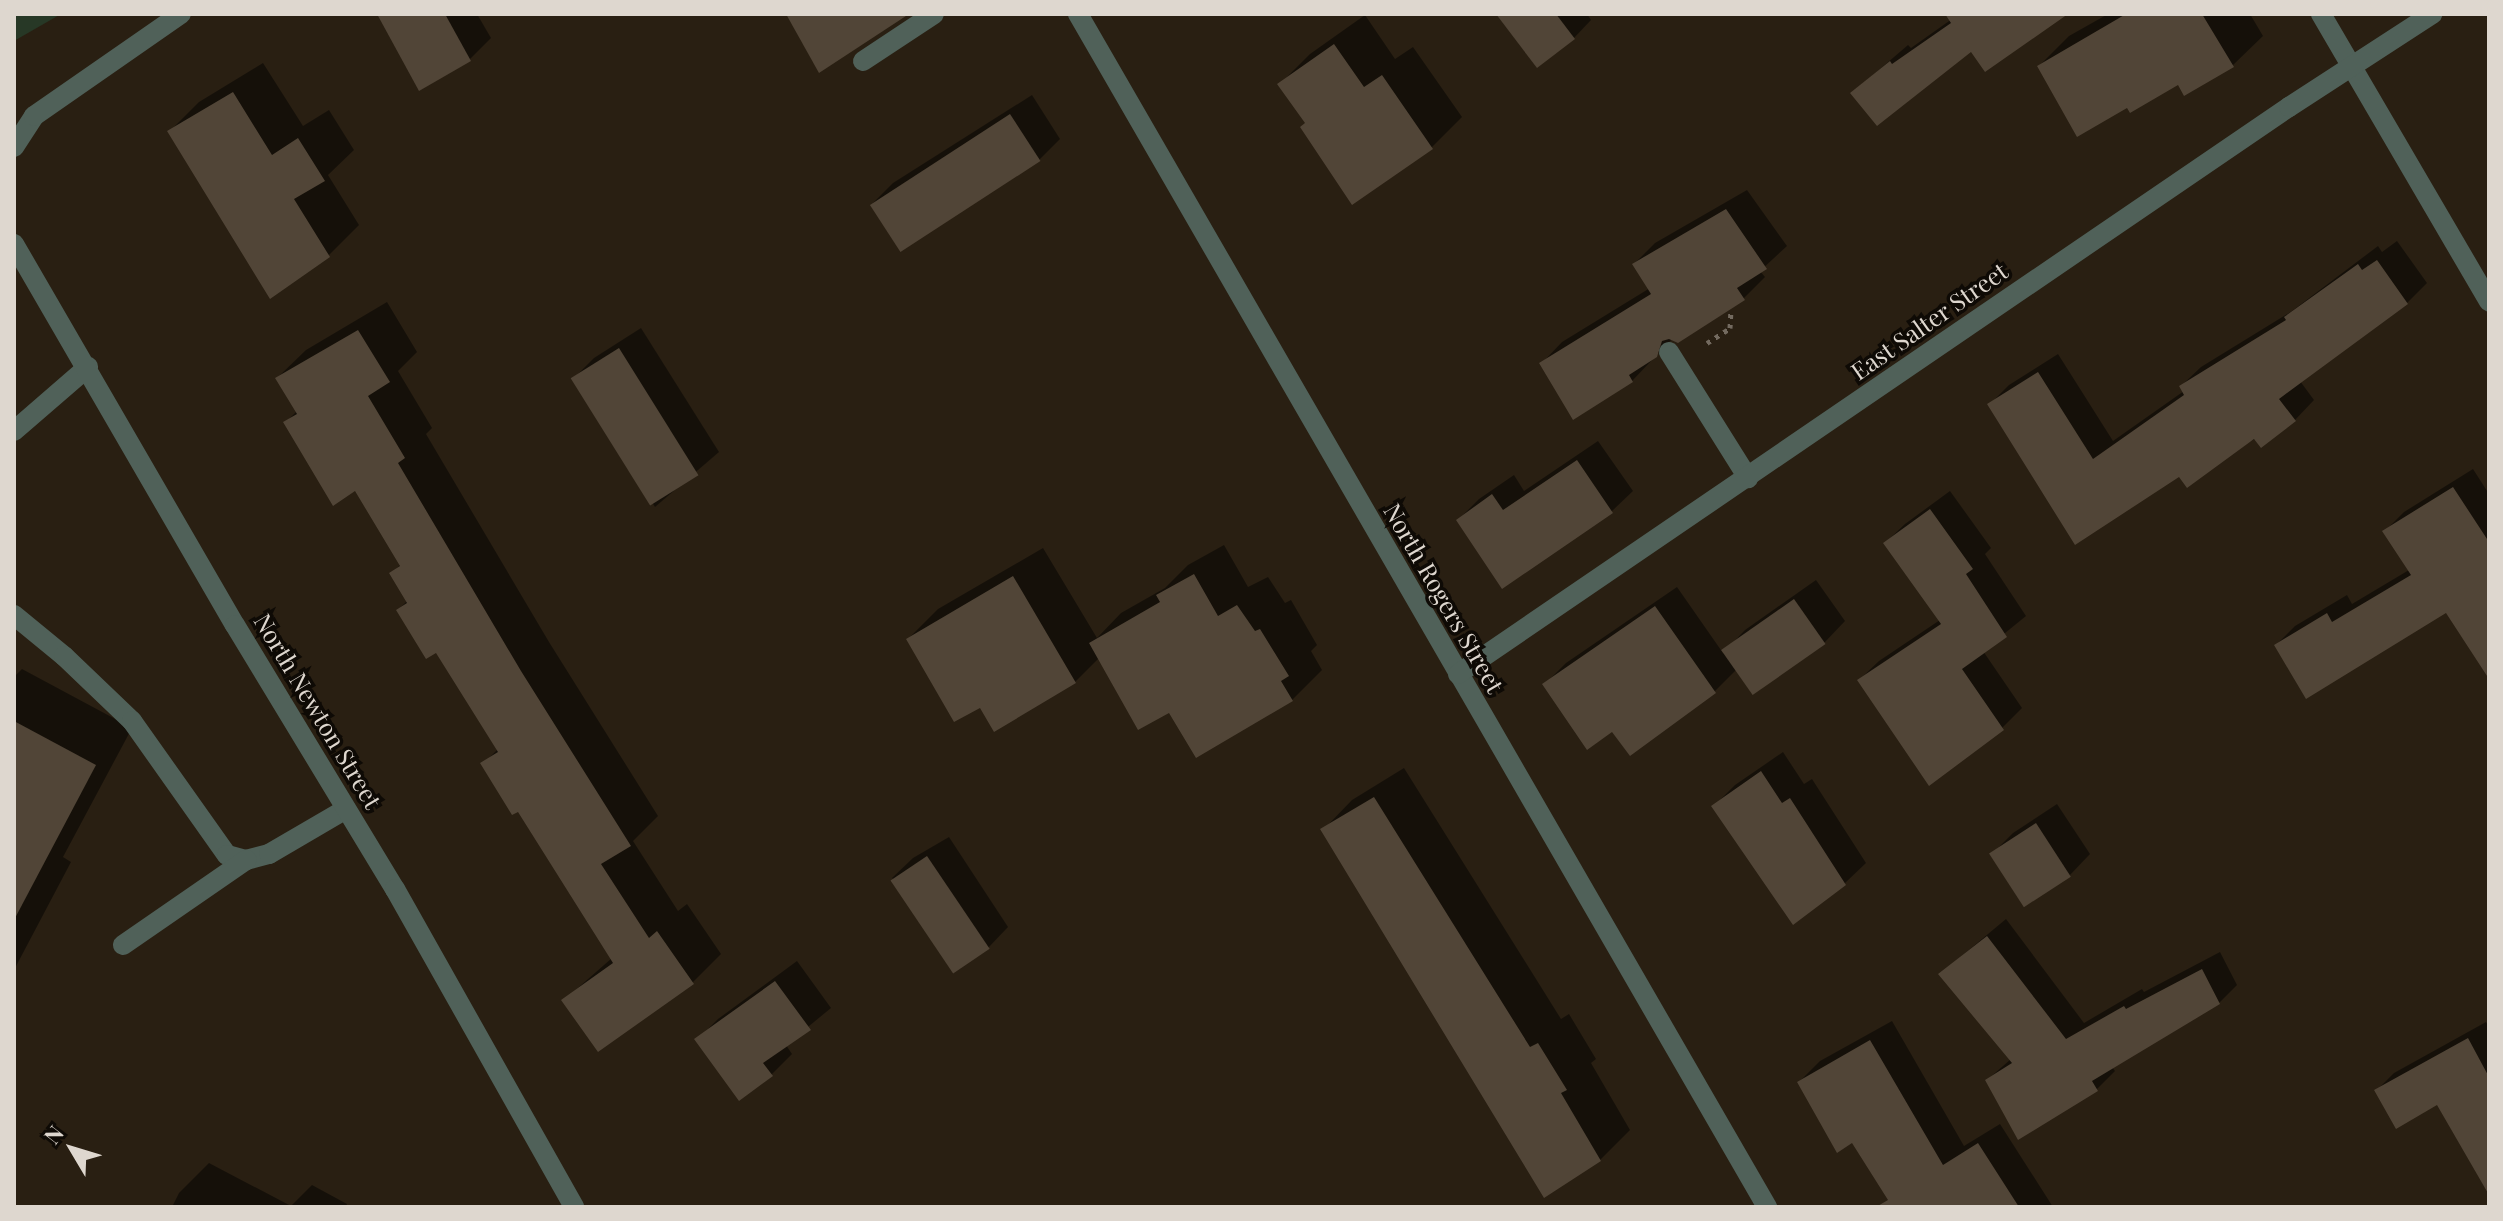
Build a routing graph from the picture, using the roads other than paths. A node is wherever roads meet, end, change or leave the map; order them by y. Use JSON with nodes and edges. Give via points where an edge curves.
{"nodes":[{"id":1,"x":181,"y":14,"type":"edge"},
{"id":2,"x":934,"y":14,"type":"edge"},
{"id":3,"x":1078,"y":14,"type":"edge"},
{"id":4,"x":2321,"y":14,"type":"edge"},
{"id":5,"x":2432,"y":14,"type":"edge"},
{"id":6,"x":863,"y":61,"type":"dead end"},
{"id":7,"x":2352,"y":67,"type":"junction"},
{"id":8,"x":14,"y":147,"type":"edge"},
{"id":9,"x":14,"y":244,"type":"edge"},
{"id":10,"x":2489,"y":301,"type":"edge"},
{"id":11,"x":1669,"y":352,"type":"dead end"},
{"id":12,"x":88,"y":367,"type":"junction"},
{"id":13,"x":14,"y":431,"type":"edge"},
{"id":14,"x":1748,"y":478,"type":"junction"},
{"id":15,"x":14,"y":615,"type":"edge"},
{"id":16,"x":1458,"y":674,"type":"junction"},
{"id":17,"x":346,"y":809,"type":"junction"},
{"id":18,"x":246,"y":860,"type":"junction"},
{"id":19,"x":123,"y":945,"type":"dead end"},
{"id":20,"x":574,"y":1207,"type":"edge"},
{"id":21,"x":1767,"y":1207,"type":"edge"}],
"edges":[{"from":1,"to":8,"type":"street","via":[[34,116]]},
{"from":2,"to":6,"type":"street"},
{"from":3,"to":16,"type":"street","name":"North Rogers Street"},
{"from":4,"to":7,"type":"street"},
{"from":5,"to":7,"type":"street","name":"East Salter Street"},
{"from":7,"to":10,"type":"street"},
{"from":7,"to":14,"type":"street","name":"East Salter Street"},
{"from":9,"to":12,"type":"street","name":"North Newton Street"},
{"from":11,"to":14,"type":"street"},
{"from":12,"to":13,"type":"street"},
{"from":12,"to":17,"type":"street","name":"North Newton Street"},
{"from":14,"to":16,"type":"street","name":"East Salter Street"},
{"from":15,"to":18,"type":"street","via":[[132,721],[227,855]]},
{"from":16,"to":21,"type":"street","name":"North Rogers Street"},
{"from":17,"to":18,"type":"street","via":[[269,854]]},
{"from":17,"to":20,"type":"street","name":"North Newton Street"},
{"from":18,"to":19,"type":"street"}]}
